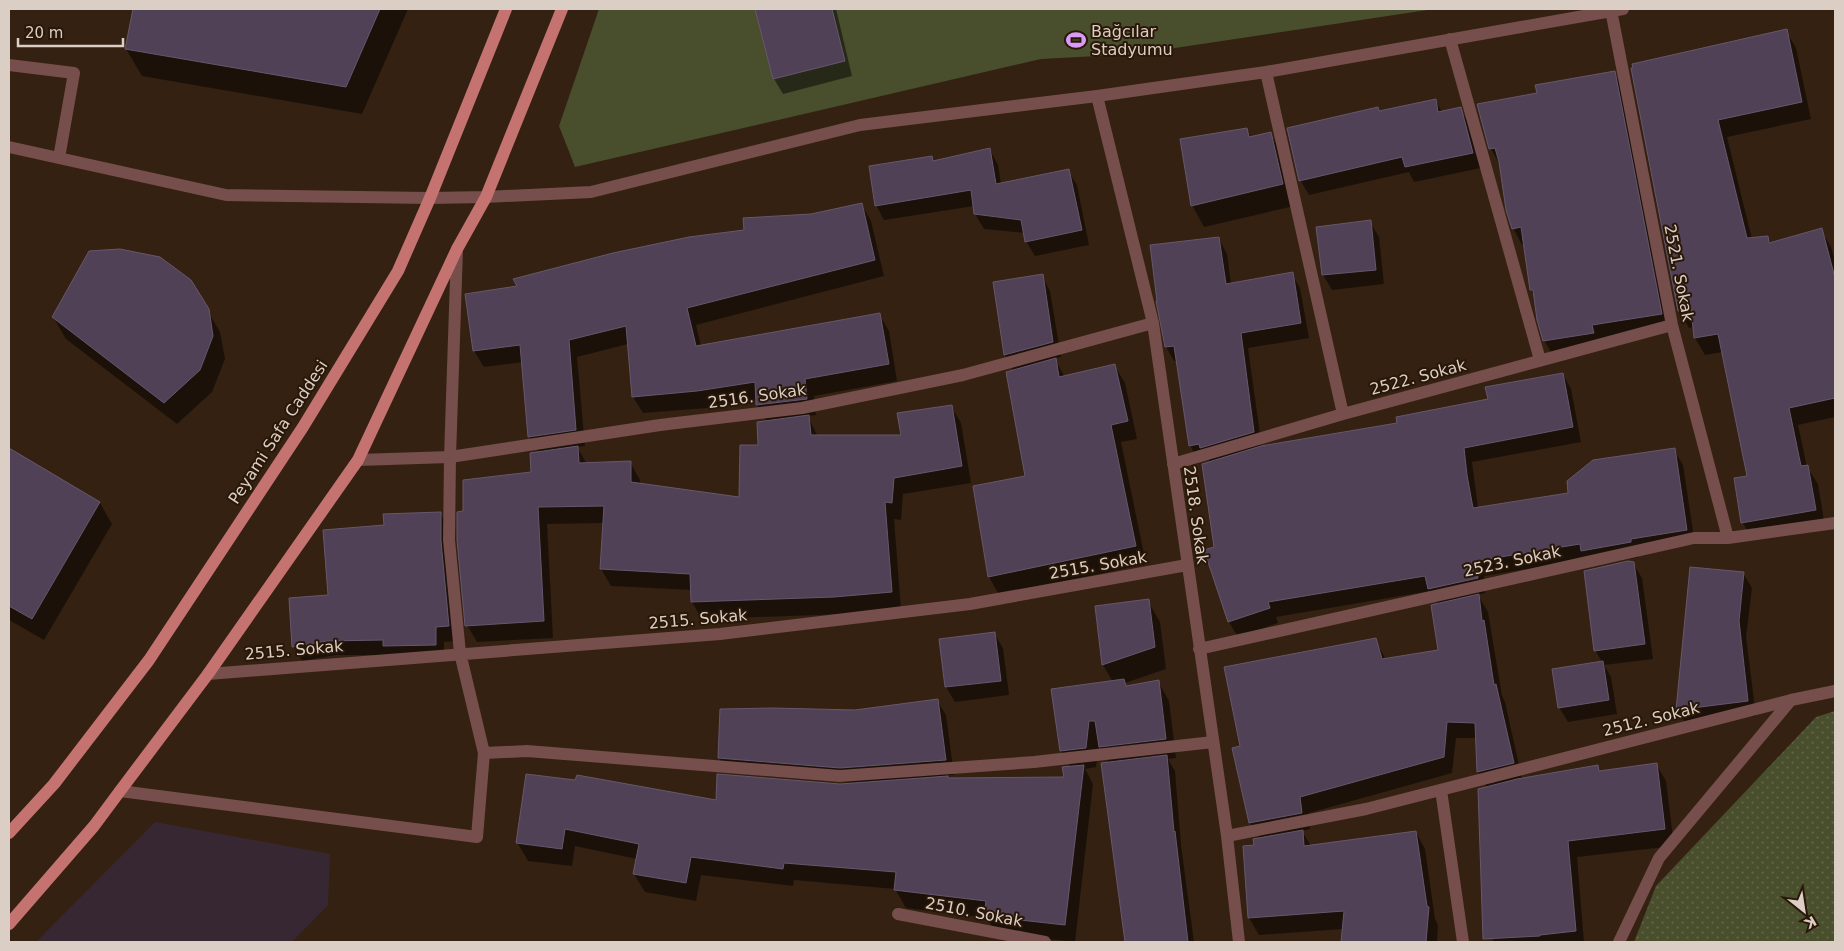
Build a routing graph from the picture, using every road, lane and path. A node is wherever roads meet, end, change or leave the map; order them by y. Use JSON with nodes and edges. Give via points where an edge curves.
{"nodes":[{"id":1,"x":506,"y":9,"type":"edge"},
{"id":2,"x":562,"y":9,"type":"edge"},
{"id":3,"x":1617,"y":10,"type":"edge"},
{"id":4,"x":1450,"y":39,"type":"junction"},
{"id":5,"x":9,"y":64,"type":"edge"},
{"id":6,"x":1266,"y":72,"type":"junction"},
{"id":7,"x":1097,"y":96,"type":"junction"},
{"id":8,"x":9,"y":147,"type":"edge"},
{"id":9,"x":59,"y":158,"type":"junction"},
{"id":10,"x":486,"y":197,"type":"junction"},
{"id":11,"x":430,"y":198,"type":"junction"},
{"id":12,"x":457,"y":249,"type":"junction"},
{"id":13,"x":1153,"y":323,"type":"junction"},
{"id":14,"x":1672,"y":325,"type":"junction"},
{"id":15,"x":1540,"y":360,"type":"junction"},
{"id":16,"x":1343,"y":414,"type":"junction"},
{"id":17,"x":450,"y":457,"type":"junction"},
{"id":18,"x":358,"y":460,"type":"junction"},
{"id":19,"x":1173,"y":464,"type":"junction"},
{"id":20,"x":1835,"y":523,"type":"edge"},
{"id":21,"x":1728,"y":538,"type":"junction"},
{"id":22,"x":1187,"y":565,"type":"junction"},
{"id":23,"x":1199,"y":649,"type":"junction"},
{"id":24,"x":460,"y":653,"type":"junction"},
{"id":25,"x":208,"y":674,"type":"junction"},
{"id":26,"x":1835,"y":691,"type":"edge"},
{"id":27,"x":1791,"y":700,"type":"junction"},
{"id":28,"x":1213,"y":742,"type":"junction"},
{"id":29,"x":484,"y":753,"type":"junction"},
{"id":30,"x":1442,"y":790,"type":"junction"},
{"id":31,"x":120,"y":791,"type":"junction"},
{"id":32,"x":9,"y":833,"type":"edge"},
{"id":33,"x":1227,"y":836,"type":"junction"},
{"id":34,"x":898,"y":914,"type":"dead end"},
{"id":35,"x":9,"y":924,"type":"edge"},
{"id":36,"x":1045,"y":942,"type":"edge"},
{"id":37,"x":1239,"y":942,"type":"edge"},
{"id":38,"x":1463,"y":942,"type":"edge"},
{"id":39,"x":1619,"y":942,"type":"edge"}],
"edges":[{"from":1,"to":11,"type":"main road","name":"Peyami Safa Caddesi"},
{"from":2,"to":10,"type":"main road"},
{"from":3,"to":4,"type":"street"},
{"from":3,"to":14,"type":"street","name":"2521. Sokak"},
{"from":4,"to":6,"type":"street"},
{"from":4,"to":15,"type":"street"},
{"from":5,"to":9,"type":"street","via":[[74,73]]},
{"from":6,"to":7,"type":"street"},
{"from":6,"to":16,"type":"street"},
{"from":7,"to":10,"type":"street","via":[[860,125],[591,192]]},
{"from":7,"to":13,"type":"street","name":"2518. Sokak"},
{"from":8,"to":9,"type":"street"},
{"from":9,"to":11,"type":"street","via":[[226,195]]},
{"from":10,"to":11,"type":"street"},
{"from":10,"to":12,"type":"main road"},
{"from":11,"to":32,"type":"main road","name":"Peyami Safa Caddesi","via":[[398,271],[298,436],[148,660],[54,784]]},
{"from":12,"to":17,"type":"street"},
{"from":12,"to":18,"type":"main road"},
{"from":13,"to":17,"type":"street","name":"2516. Sokak","via":[[963,375],[802,408],[660,425]]},
{"from":13,"to":19,"type":"street","name":"2518. Sokak"},
{"from":14,"to":15,"type":"street","name":"2522. Sokak"},
{"from":14,"to":21,"type":"street","name":"2521. Sokak"},
{"from":15,"to":16,"type":"street","name":"2522. Sokak"},
{"from":16,"to":19,"type":"street","name":"2522. Sokak"},
{"from":17,"to":18,"type":"street","name":"2516. Sokak"},
{"from":17,"to":24,"type":"street","via":[[449,540]]},
{"from":18,"to":25,"type":"main road"},
{"from":19,"to":22,"type":"street","name":"2518. Sokak"},
{"from":20,"to":21,"type":"street","name":"2523. Sokak"},
{"from":21,"to":23,"type":"street","name":"2523. Sokak","via":[[1694,538]]},
{"from":22,"to":23,"type":"street","name":"2518. Sokak"},
{"from":22,"to":24,"type":"street","name":"2515. Sokak","via":[[941,608],[720,634]]},
{"from":23,"to":28,"type":"street","name":"2518. Sokak"},
{"from":24,"to":25,"type":"street","name":"2515. Sokak"},
{"from":24,"to":29,"type":"street"},
{"from":25,"to":31,"type":"main road"},
{"from":26,"to":27,"type":"street","name":"2512. Sokak"},
{"from":27,"to":30,"type":"street","name":"2512. Sokak"},
{"from":27,"to":39,"type":"street","via":[[1659,858]]},
{"from":28,"to":29,"type":"street","via":[[1034,762],[840,776],[527,751]]},
{"from":28,"to":33,"type":"street","name":"2518. Sokak"},
{"from":29,"to":31,"type":"street","via":[[477,837]]},
{"from":30,"to":33,"type":"street","name":"2512. Sokak","via":[[1366,809]]},
{"from":30,"to":38,"type":"street"},
{"from":31,"to":35,"type":"main road"},
{"from":33,"to":37,"type":"street","name":"2518. Sokak"},
{"from":34,"to":36,"type":"street","name":"2510. Sokak"}]}
